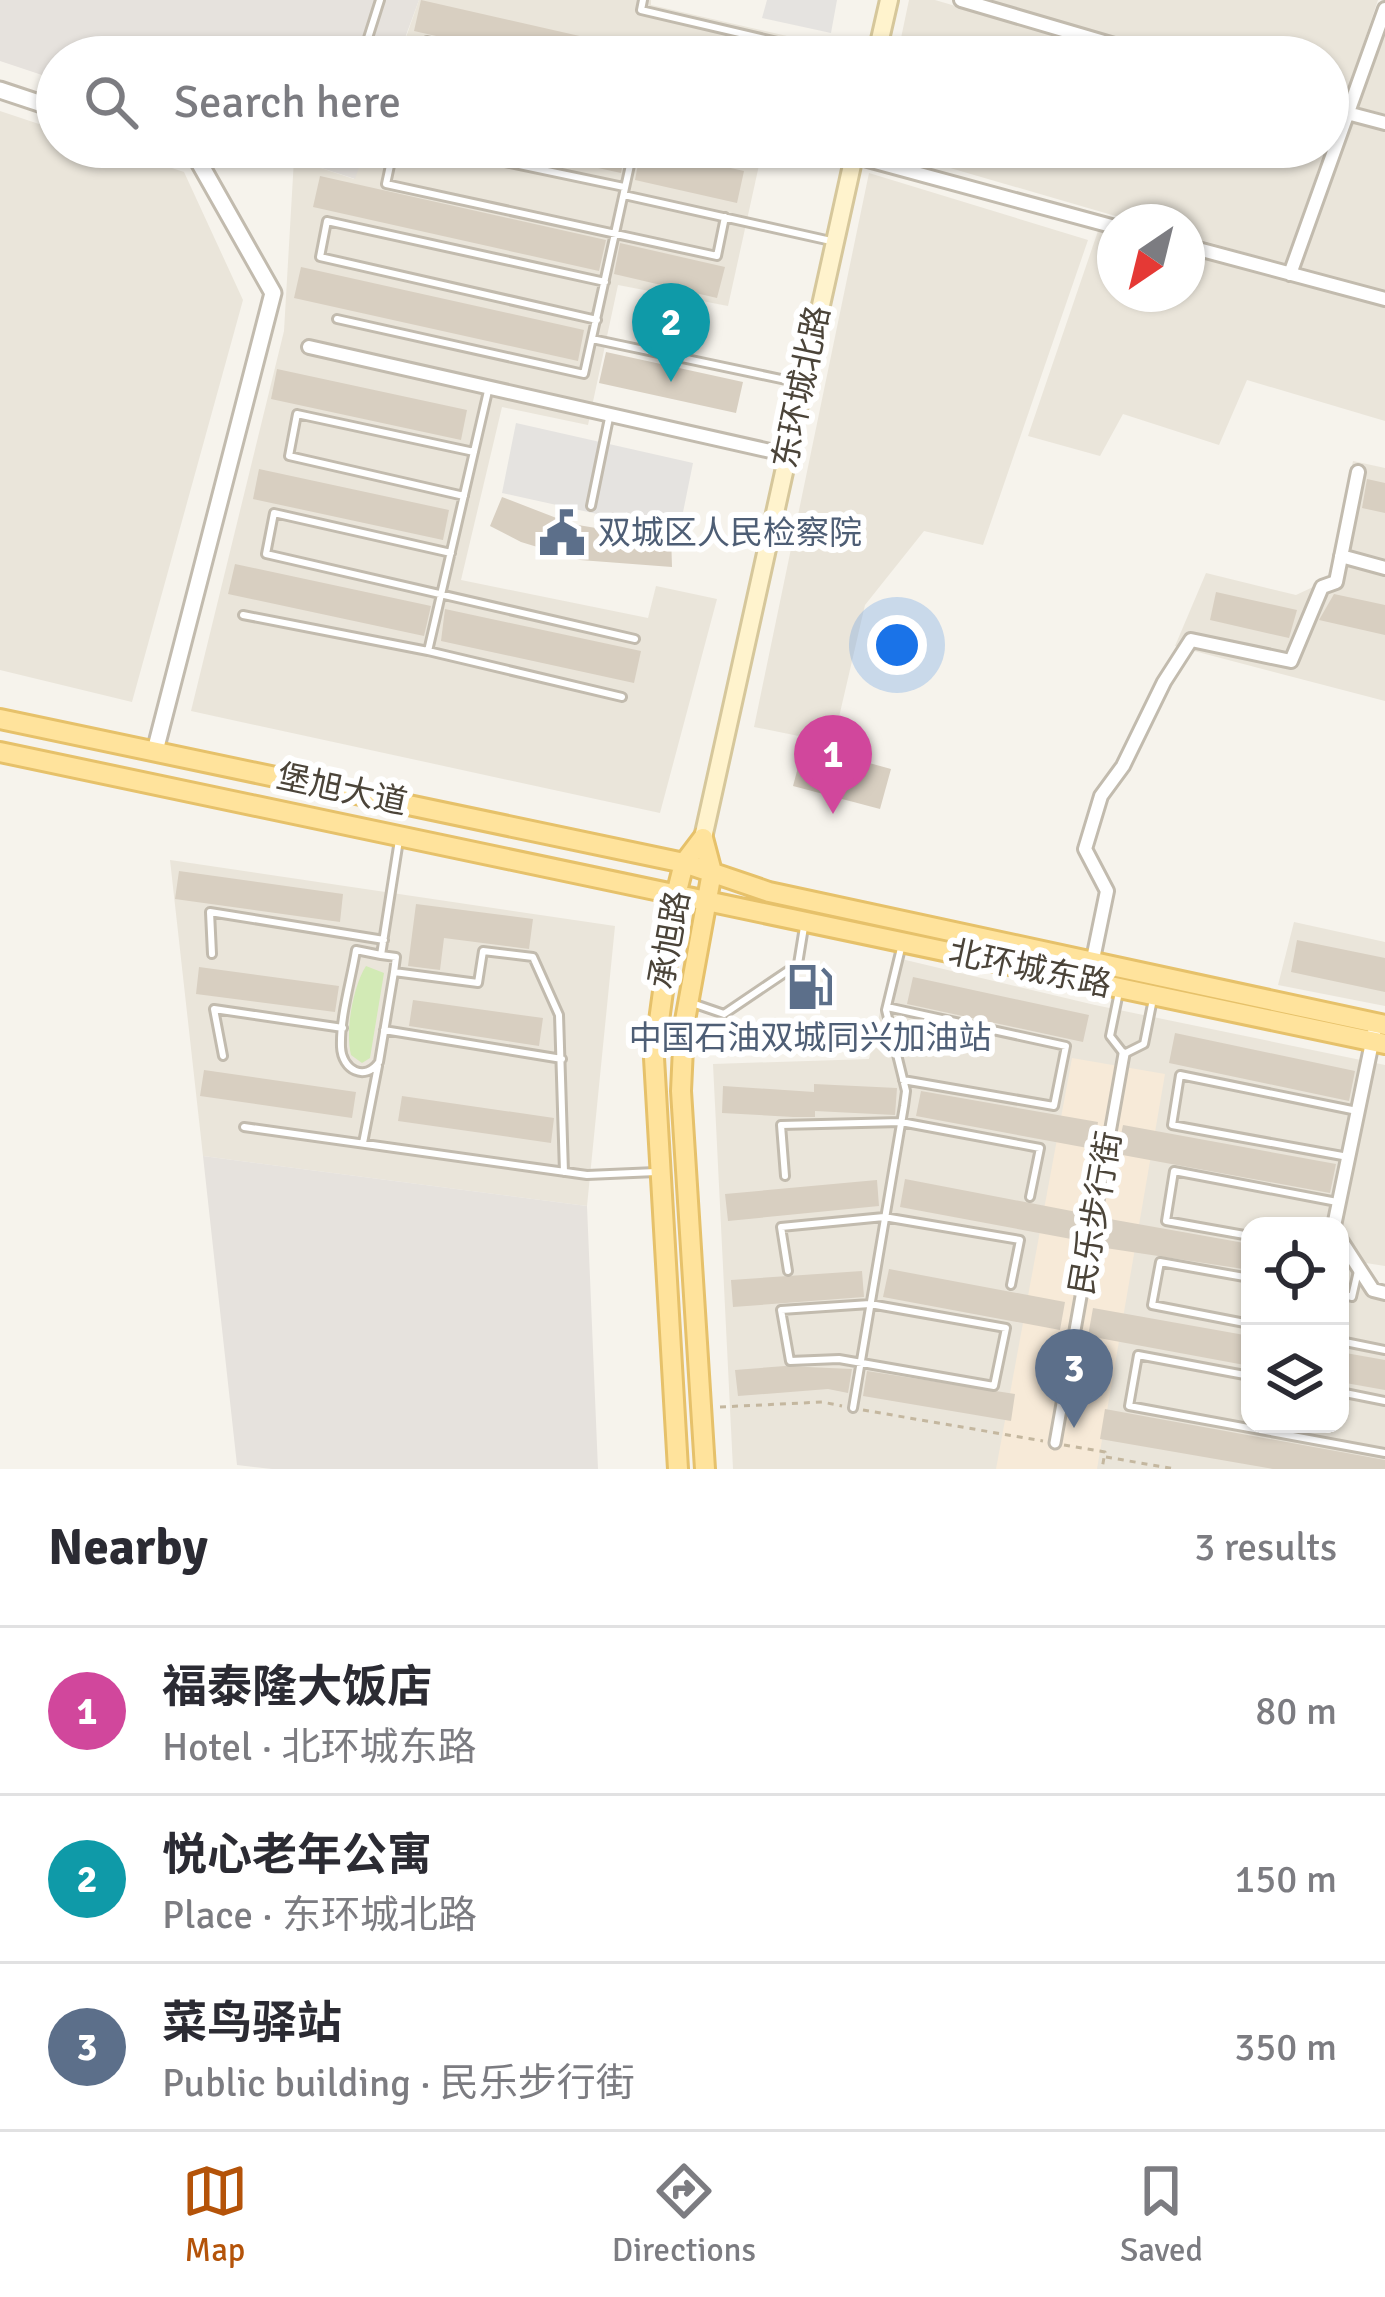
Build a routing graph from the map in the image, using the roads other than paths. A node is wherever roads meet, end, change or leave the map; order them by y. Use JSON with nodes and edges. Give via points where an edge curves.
{"nodes":[{"id":1,"x":380,"y":0,"type":"edge"},
{"id":2,"x":643,"y":0,"type":"edge"},
{"id":3,"x":889,"y":0,"type":"edge"},
{"id":4,"x":961,"y":0,"type":"edge"},
{"id":5,"x":1385,"y":9,"type":"edge"},
{"id":6,"x":369,"y":36,"type":"edge"},
{"id":7,"x":752,"y":36,"type":"edge"},
{"id":8,"x":881,"y":36,"type":"edge"},
{"id":9,"x":1084,"y":36,"type":"edge"},
{"id":10,"x":0,"y":90,"type":"edge"},
{"id":11,"x":36,"y":102,"type":"edge"},
{"id":12,"x":1349,"y":105,"type":"edge"},
{"id":13,"x":1349,"y":114,"type":"edge"},
{"id":14,"x":1385,"y":123,"type":"edge"},
{"id":15,"x":202,"y":168,"type":"edge"},
{"id":16,"x":389,"y":168,"type":"edge"},
{"id":17,"x":525,"y":168,"type":"edge"},
{"id":18,"x":630,"y":168,"type":"edge"},
{"id":19,"x":851,"y":168,"type":"edge"},
{"id":20,"x":910,"y":168,"type":"edge"},
{"id":21,"x":1327,"y":168,"type":"edge"},
{"id":22,"x":625,"y":191,"type":"junction"},
{"id":23,"x":724,"y":217,"type":"junction"},
{"id":24,"x":1097,"y":222,"type":"edge"},
{"id":25,"x":615,"y":234,"type":"junction"},
{"id":26,"x":835,"y":242,"type":"junction"},
{"id":27,"x":1205,"y":251,"type":"edge"},
{"id":28,"x":1290,"y":274,"type":"junction"},
{"id":29,"x":604,"y":282,"type":"junction"},
{"id":30,"x":1385,"y":298,"type":"edge"},
{"id":31,"x":337,"y":319,"type":"dead end"},
{"id":32,"x":596,"y":320,"type":"junction"},
{"id":33,"x":592,"y":339,"type":"junction"},
{"id":34,"x":309,"y":347,"type":"dead end"},
{"id":35,"x":803,"y":383,"type":"junction"},
{"id":36,"x":489,"y":387,"type":"junction"},
{"id":37,"x":610,"y":414,"type":"junction"},
{"id":38,"x":474,"y":452,"type":"junction"},
{"id":39,"x":788,"y":454,"type":"junction"},
{"id":40,"x":1358,"y":472,"type":"dead end"},
{"id":41,"x":464,"y":496,"type":"junction"},
{"id":42,"x":591,"y":506,"type":"dead end"},
{"id":43,"x":451,"y":553,"type":"junction"},
{"id":44,"x":1341,"y":556,"type":"junction"},
{"id":45,"x":1385,"y":568,"type":"edge"},
{"id":46,"x":441,"y":594,"type":"junction"},
{"id":47,"x":243,"y":615,"type":"dead end"},
{"id":48,"x":635,"y":639,"type":"dead end"},
{"id":49,"x":428,"y":651,"type":"junction"},
{"id":50,"x":622,"y":697,"type":"dead end"},
{"id":51,"x":0,"y":719,"type":"edge"},
{"id":52,"x":155,"y":751,"type":"junction"},
{"id":53,"x":0,"y":752,"type":"edge"},
{"id":54,"x":400,"y":836,"type":"junction"},
{"id":55,"x":703,"y":838,"type":"junction"},
{"id":56,"x":684,"y":862,"type":"junction"},
{"id":57,"x":712,"y":872,"type":"junction"},
{"id":58,"x":676,"y":895,"type":"junction"},
{"id":59,"x":706,"y":902,"type":"junction"},
{"id":60,"x":805,"y":922,"type":"junction"},
{"id":61,"x":904,"y":933,"type":"junction"},
{"id":62,"x":384,"y":940,"type":"junction"},
{"id":63,"x":212,"y":954,"type":"dead end"},
{"id":64,"x":381,"y":955,"type":"junction"},
{"id":65,"x":1092,"y":964,"type":"junction"},
{"id":66,"x":394,"y":972,"type":"junction"},
{"id":67,"x":1120,"y":988,"type":"junction"},
{"id":68,"x":1154,"y":995,"type":"junction"},
{"id":69,"x":688,"y":1002,"type":"junction"},
{"id":70,"x":886,"y":1007,"type":"junction"},
{"id":71,"x":344,"y":1028,"type":"junction"},
{"id":72,"x":384,"y":1030,"type":"junction"},
{"id":73,"x":1379,"y":1033,"type":"edge"},
{"id":74,"x":1124,"y":1054,"type":"junction"},
{"id":75,"x":223,"y":1056,"type":"dead end"},
{"id":76,"x":562,"y":1059,"type":"junction"},
{"id":77,"x":379,"y":1062,"type":"junction"},
{"id":78,"x":903,"y":1080,"type":"junction"},
{"id":79,"x":1358,"y":1111,"type":"junction"},
{"id":80,"x":902,"y":1122,"type":"junction"},
{"id":81,"x":244,"y":1127,"type":"dead end"},
{"id":82,"x":363,"y":1143,"type":"junction"},
{"id":83,"x":1348,"y":1157,"type":"junction"},
{"id":84,"x":659,"y":1171,"type":"junction"},
{"id":85,"x":564,"y":1172,"type":"junction"},
{"id":86,"x":785,"y":1176,"type":"dead end"},
{"id":87,"x":1030,"y":1197,"type":"dead end"},
{"id":88,"x":1339,"y":1202,"type":"junction"},
{"id":89,"x":884,"y":1216,"type":"junction"},
{"id":90,"x":1336,"y":1217,"type":"edge"},
{"id":91,"x":1241,"y":1234,"type":"edge"},
{"id":92,"x":1349,"y":1258,"type":"edge"},
{"id":93,"x":1358,"y":1268,"type":"junction"},
{"id":94,"x":788,"y":1271,"type":"dead end"},
{"id":95,"x":1241,"y":1276,"type":"edge"},
{"id":96,"x":1011,"y":1286,"type":"dead end"},
{"id":97,"x":1385,"y":1293,"type":"edge"},
{"id":98,"x":1349,"y":1296,"type":"edge"},
{"id":99,"x":870,"y":1304,"type":"junction"},
{"id":100,"x":1241,"y":1322,"type":"edge"},
{"id":101,"x":1349,"y":1343,"type":"edge"},
{"id":102,"x":1385,"y":1350,"type":"edge"},
{"id":103,"x":860,"y":1363,"type":"junction"},
{"id":104,"x":1241,"y":1374,"type":"edge"},
{"id":105,"x":1349,"y":1395,"type":"edge"},
{"id":106,"x":1385,"y":1401,"type":"edge"},
{"id":107,"x":853,"y":1408,"type":"road end"},
{"id":108,"x":1241,"y":1427,"type":"edge"},
{"id":109,"x":1276,"y":1433,"type":"edge"},
{"id":110,"x":1055,"y":1443,"type":"road end"},
{"id":111,"x":1385,"y":1453,"type":"edge"},
{"id":112,"x":678,"y":1469,"type":"edge"},
{"id":113,"x":705,"y":1469,"type":"edge"}],
"edges":[{"from":1,"to":6,"type":"lane"},
{"from":2,"to":7,"type":"lane","via":[[641,10]]},
{"from":3,"to":8,"type":"main road"},
{"from":4,"to":9,"type":"street"},
{"from":5,"to":12,"type":"street"},
{"from":10,"to":11,"type":"street"},
{"from":13,"to":14,"type":"street"},
{"from":15,"to":52,"type":"street","via":[[273,292]]},
{"from":16,"to":25,"type":"lane","via":[[386,184]]},
{"from":17,"to":22,"type":"lane"},
{"from":18,"to":22,"type":"lane"},
{"from":19,"to":26,"type":"main road","name":"东环城北路"},
{"from":20,"to":24,"type":"street"},
{"from":21,"to":28,"type":"street"},
{"from":22,"to":23,"type":"lane"},
{"from":22,"to":25,"type":"lane"},
{"from":23,"to":25,"type":"lane","via":[[717,256]]},
{"from":23,"to":26,"type":"lane"},
{"from":25,"to":29,"type":"lane"},
{"from":26,"to":35,"type":"main road","name":"东环城北路"},
{"from":27,"to":28,"type":"street"},
{"from":28,"to":30,"type":"street"},
{"from":29,"to":32,"type":"lane"},
{"from":29,"to":32,"type":"lane","via":[[328,221],[320,257]]},
{"from":31,"to":33,"type":"lane","via":[[584,374]]},
{"from":32,"to":33,"type":"lane"},
{"from":33,"to":35,"type":"lane"},
{"from":34,"to":36,"type":"street"},
{"from":35,"to":39,"type":"main road","name":"东环城北路"},
{"from":36,"to":37,"type":"street"},
{"from":36,"to":38,"type":"lane"},
{"from":37,"to":39,"type":"street"},
{"from":37,"to":42,"type":"lane"},
{"from":38,"to":41,"type":"lane"},
{"from":38,"to":41,"type":"lane","via":[[297,414],[289,456]]},
{"from":39,"to":55,"type":"main road","name":"东环城北路"},
{"from":40,"to":44,"type":"street"},
{"from":41,"to":43,"type":"lane"},
{"from":43,"to":46,"type":"lane"},
{"from":43,"to":46,"type":"lane","via":[[274,513],[266,554]]},
{"from":44,"to":45,"type":"street"},
{"from":44,"to":65,"type":"street","via":[[1336,582],[1322,586],[1291,661],[1191,640],[1164,682],[1101,796],[1084,849],[1107,891]]},
{"from":46,"to":48,"type":"lane"},
{"from":46,"to":49,"type":"lane"},
{"from":47,"to":49,"type":"lane"},
{"from":49,"to":50,"type":"lane"},
{"from":51,"to":52,"type":"main road","name":"堡旭大道"},
{"from":52,"to":56,"type":"main road","name":"堡旭大道"},
{"from":53,"to":54,"type":"main road","name":"堡旭大道"},
{"from":54,"to":58,"type":"main road","name":"堡旭大道"},
{"from":54,"to":62,"type":"lane"},
{"from":55,"to":56,"type":"main road","name":"承旭路"},
{"from":55,"to":57,"type":"main road","name":"承旭路"},
{"from":56,"to":57,"type":"main road","name":"北环城东路"},
{"from":56,"to":58,"type":"main road","name":"承旭路"},
{"from":57,"to":59,"type":"main road","name":"承旭路"},
{"from":57,"to":61,"type":"main road","name":"北环城东路"},
{"from":58,"to":59,"type":"main road","name":"北环城东路"},
{"from":58,"to":84,"type":"main road","name":"承旭路","via":[[654,1058]]},
{"from":59,"to":60,"type":"main road","name":"北环城东路"},
{"from":59,"to":69,"type":"main road","name":"承旭路"},
{"from":60,"to":61,"type":"main road","name":"北环城东路"},
{"from":60,"to":69,"type":"lane","via":[[798,964],[724,1014]]},
{"from":61,"to":65,"type":"main road","name":"北环城东路"},
{"from":61,"to":67,"type":"main road","name":"北环城东路"},
{"from":61,"to":70,"type":"lane"},
{"from":62,"to":63,"type":"lane","via":[[210,912]]},
{"from":62,"to":64,"type":"lane"},
{"from":64,"to":66,"type":"lane","via":[[396,957]]},
{"from":64,"to":71,"type":"lane","via":[[356,950]]},
{"from":65,"to":73,"type":"main road","name":"北环城东路"},
{"from":66,"to":72,"type":"lane"},
{"from":66,"to":76,"type":"lane","via":[[478,983],[483,951],[532,957],[560,1015]]},
{"from":67,"to":68,"type":"main road","name":"北环城东路"},
{"from":67,"to":74,"type":"lane","via":[[1110,1036]]},
{"from":68,"to":73,"type":"main road","name":"北环城东路"},
{"from":68,"to":74,"type":"lane","via":[[1144,1044]]},
{"from":69,"to":113,"type":"main road","name":"承旭路","via":[[681,1091]]},
{"from":70,"to":78,"type":"lane"},
{"from":70,"to":78,"type":"lane","via":[[1066,1046],[1054,1106]]},
{"from":71,"to":75,"type":"lane","via":[[214,1009]]},
{"from":71,"to":77,"type":"lane","via":[[344,1063],[364,1073]]},
{"from":72,"to":76,"type":"lane"},
{"from":72,"to":77,"type":"lane"},
{"from":73,"to":79,"type":"street"},
{"from":74,"to":110,"type":"street","name":"民乐步行街"},
{"from":76,"to":85,"type":"lane"},
{"from":77,"to":82,"type":"lane"},
{"from":78,"to":80,"type":"lane"},
{"from":79,"to":83,"type":"street"},
{"from":79,"to":83,"type":"lane","via":[[1180,1075],[1172,1125]]},
{"from":80,"to":86,"type":"lane","via":[[781,1125]]},
{"from":80,"to":87,"type":"lane","via":[[1040,1148]]},
{"from":80,"to":89,"type":"lane"},
{"from":81,"to":82,"type":"lane"},
{"from":82,"to":85,"type":"lane"},
{"from":83,"to":88,"type":"street"},
{"from":84,"to":85,"type":"lane"},
{"from":84,"to":112,"type":"main road","name":"承旭路"},
{"from":88,"to":90,"type":"street"},
{"from":88,"to":91,"type":"lane","via":[[1174,1171],[1166,1221]]},
{"from":89,"to":94,"type":"lane","via":[[781,1227]]},
{"from":89,"to":96,"type":"lane","via":[[1020,1240]]},
{"from":89,"to":99,"type":"lane"},
{"from":92,"to":93,"type":"street"},
{"from":93,"to":97,"type":"street"},
{"from":93,"to":98,"type":"lane"},
{"from":95,"to":100,"type":"lane","via":[[1160,1262],[1152,1305]]},
{"from":99,"to":103,"type":"lane"},
{"from":99,"to":103,"type":"lane","via":[[781,1310],[790,1361]]},
{"from":99,"to":103,"type":"lane","via":[[1006,1328],[994,1386]]},
{"from":101,"to":102,"type":"lane"},
{"from":103,"to":107,"type":"lane"},
{"from":104,"to":108,"type":"lane","via":[[1138,1355],[1129,1406]]},
{"from":105,"to":106,"type":"lane"},
{"from":109,"to":111,"type":"lane"}]}
